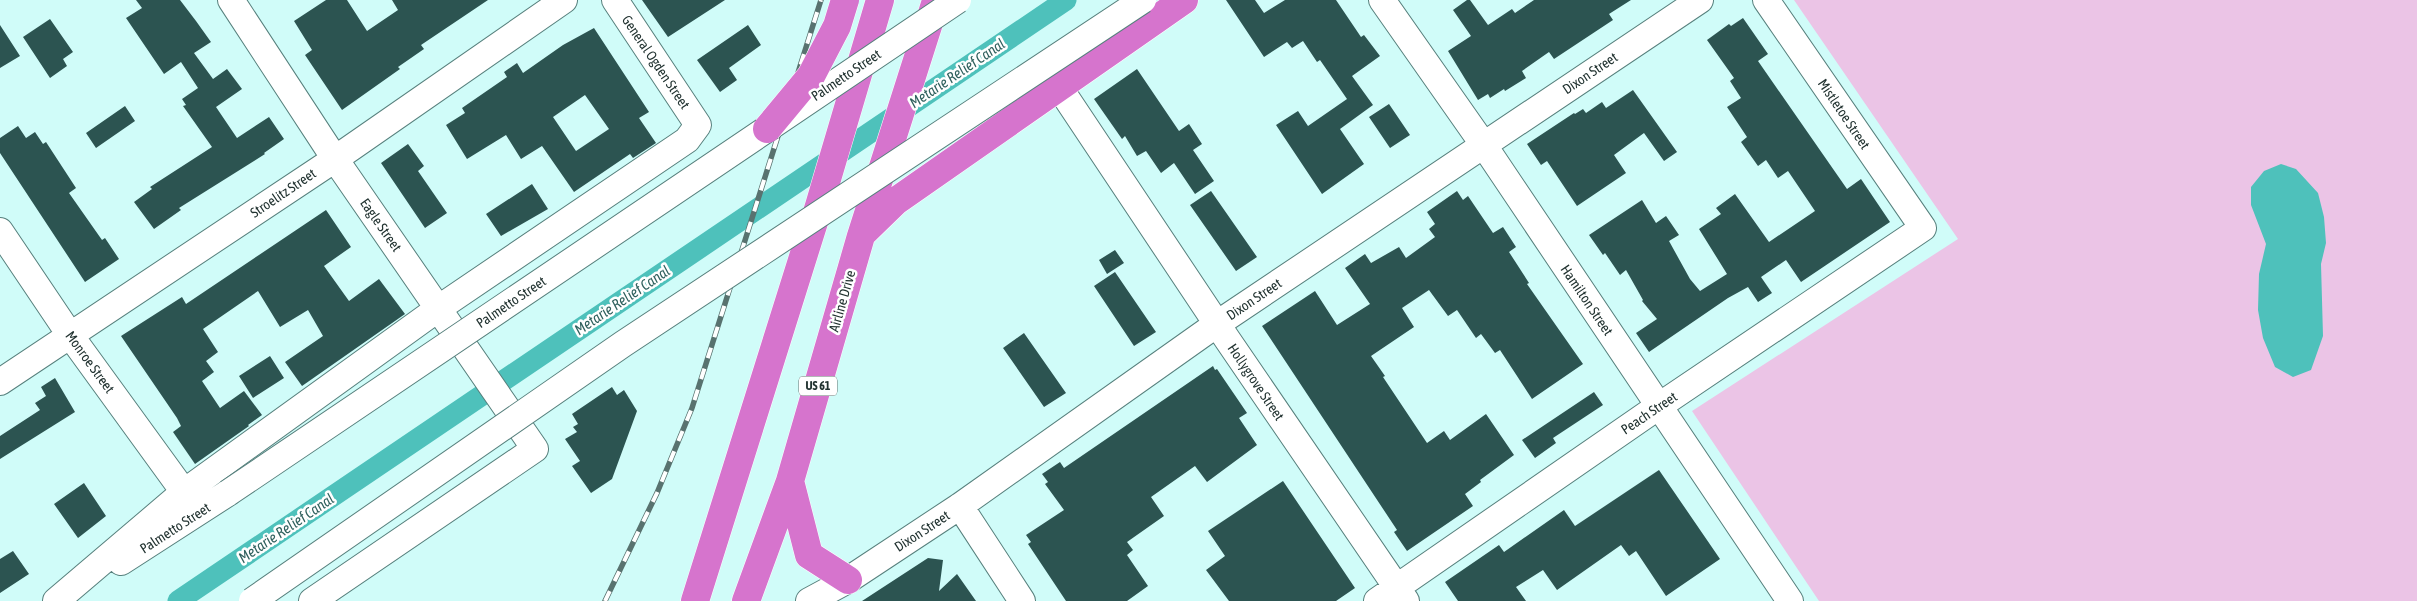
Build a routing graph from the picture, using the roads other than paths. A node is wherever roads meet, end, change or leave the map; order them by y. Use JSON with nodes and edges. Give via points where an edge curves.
{"nodes":[{"id":1,"x":231,"y":0,"type":"edge"},
{"id":2,"x":564,"y":0,"type":"edge"},
{"id":3,"x":615,"y":0,"type":"edge"},
{"id":4,"x":845,"y":0,"type":"edge"},
{"id":5,"x":880,"y":0,"type":"edge"},
{"id":6,"x":958,"y":0,"type":"edge"},
{"id":7,"x":1143,"y":0,"type":"edge"},
{"id":8,"x":1184,"y":0,"type":"edge"},
{"id":9,"x":1382,"y":0,"type":"edge"},
{"id":10,"x":1700,"y":0,"type":"edge"},
{"id":11,"x":1766,"y":0,"type":"edge"},
{"id":12,"x":932,"y":11,"type":"edge"},
{"id":13,"x":1059,"y":87,"type":"junction"},
{"id":14,"x":698,"y":125,"type":"joint"},
{"id":15,"x":767,"y":130,"type":"junction"},
{"id":16,"x":1483,"y":144,"type":"junction"},
{"id":17,"x":335,"y":159,"type":"junction"},
{"id":18,"x":1923,"y":228,"type":"joint"},
{"id":19,"x":0,"y":230,"type":"edge"},
{"id":20,"x":860,"y":236,"type":"junction"},
{"id":21,"x":439,"y":308,"type":"junction"},
{"id":22,"x":1217,"y":324,"type":"junction"},
{"id":23,"x":70,"y":335,"type":"junction"},
{"id":24,"x":0,"y":382,"type":"edge"},
{"id":25,"x":1659,"y":406,"type":"junction"},
{"id":26,"x":790,"y":480,"type":"junction"},
{"id":27,"x":184,"y":492,"type":"junction"},
{"id":28,"x":960,"y":506,"type":"junction"},
{"id":29,"x":848,"y":580,"type":"junction"},
{"id":30,"x":1393,"y":596,"type":"edge"},
{"id":31,"x":56,"y":601,"type":"edge"},
{"id":32,"x":62,"y":601,"type":"edge"},
{"id":33,"x":252,"y":601,"type":"edge"},
{"id":34,"x":312,"y":601,"type":"edge"},
{"id":35,"x":695,"y":601,"type":"edge"},
{"id":36,"x":746,"y":601,"type":"edge"},
{"id":37,"x":809,"y":601,"type":"edge"},
{"id":38,"x":1022,"y":601,"type":"edge"},
{"id":39,"x":1790,"y":601,"type":"edge"}],
"edges":[{"from":1,"to":17,"type":"street","name":"Eagle Street"},
{"from":2,"to":17,"type":"street","name":"Stroelitz Street"},
{"from":3,"to":14,"type":"street","name":"General Ogden Street"},
{"from":4,"to":15,"type":"highway","bridge":true,"via":[[837,26],[811,76]]},
{"from":5,"to":35,"type":"highway"},
{"from":6,"to":15,"type":"street","name":"Palmetto Street","bridge":true},
{"from":7,"to":33,"type":"street","bridge":true,"via":[[623,344]]},
{"from":8,"to":13,"type":"highway"},
{"from":9,"to":16,"type":"street","name":"Hamilton Street"},
{"from":10,"to":16,"type":"street","name":"Dixon Street"},
{"from":11,"to":18,"type":"street","name":"Mistletoe Street"},
{"from":12,"to":20,"type":"highway","name":"Airline Drive","number":"US 61"},
{"from":13,"to":20,"type":"highway","via":[[896,201]]},
{"from":13,"to":22,"type":"street","name":"Hollygrove Street"},
{"from":14,"to":21,"type":"street","name":"Palmetto Street","via":[[687,140]]},
{"from":15,"to":32,"type":"street","name":"Palmetto Street","bridge":true},
{"from":16,"to":22,"type":"street","name":"Dixon Street"},
{"from":16,"to":25,"type":"street","name":"Hamilton Street"},
{"from":17,"to":21,"type":"street","name":"Eagle Street"},
{"from":17,"to":23,"type":"street","name":"Stroelitz Street"},
{"from":18,"to":25,"type":"street","name":"Peach Street"},
{"from":19,"to":23,"type":"street","name":"Monroe Street"},
{"from":20,"to":26,"type":"highway","name":"Airline Drive","number":"US 61"},
{"from":21,"to":27,"type":"street","name":"Palmetto Street"},
{"from":21,"to":34,"type":"street","name":"Eagle Street","via":[[535,449]]},
{"from":22,"to":28,"type":"street","name":"Dixon Street"},
{"from":22,"to":30,"type":"street","name":"Hollygrove Street"},
{"from":23,"to":24,"type":"street","name":"Stroelitz Street"},
{"from":23,"to":27,"type":"street","name":"Monroe Street"},
{"from":25,"to":30,"type":"street","name":"Peach Street"},
{"from":25,"to":39,"type":"street","name":"Hamilton Street"},
{"from":26,"to":29,"type":"highway","via":[[809,555]]},
{"from":26,"to":36,"type":"highway","name":"Airline Drive","number":"US 61"},
{"from":27,"to":31,"type":"street","name":"Palmetto Street"},
{"from":28,"to":29,"type":"street","name":"Dixon Street"},
{"from":28,"to":38,"type":"street"},
{"from":29,"to":37,"type":"street","name":"Dixon Street"}]}
